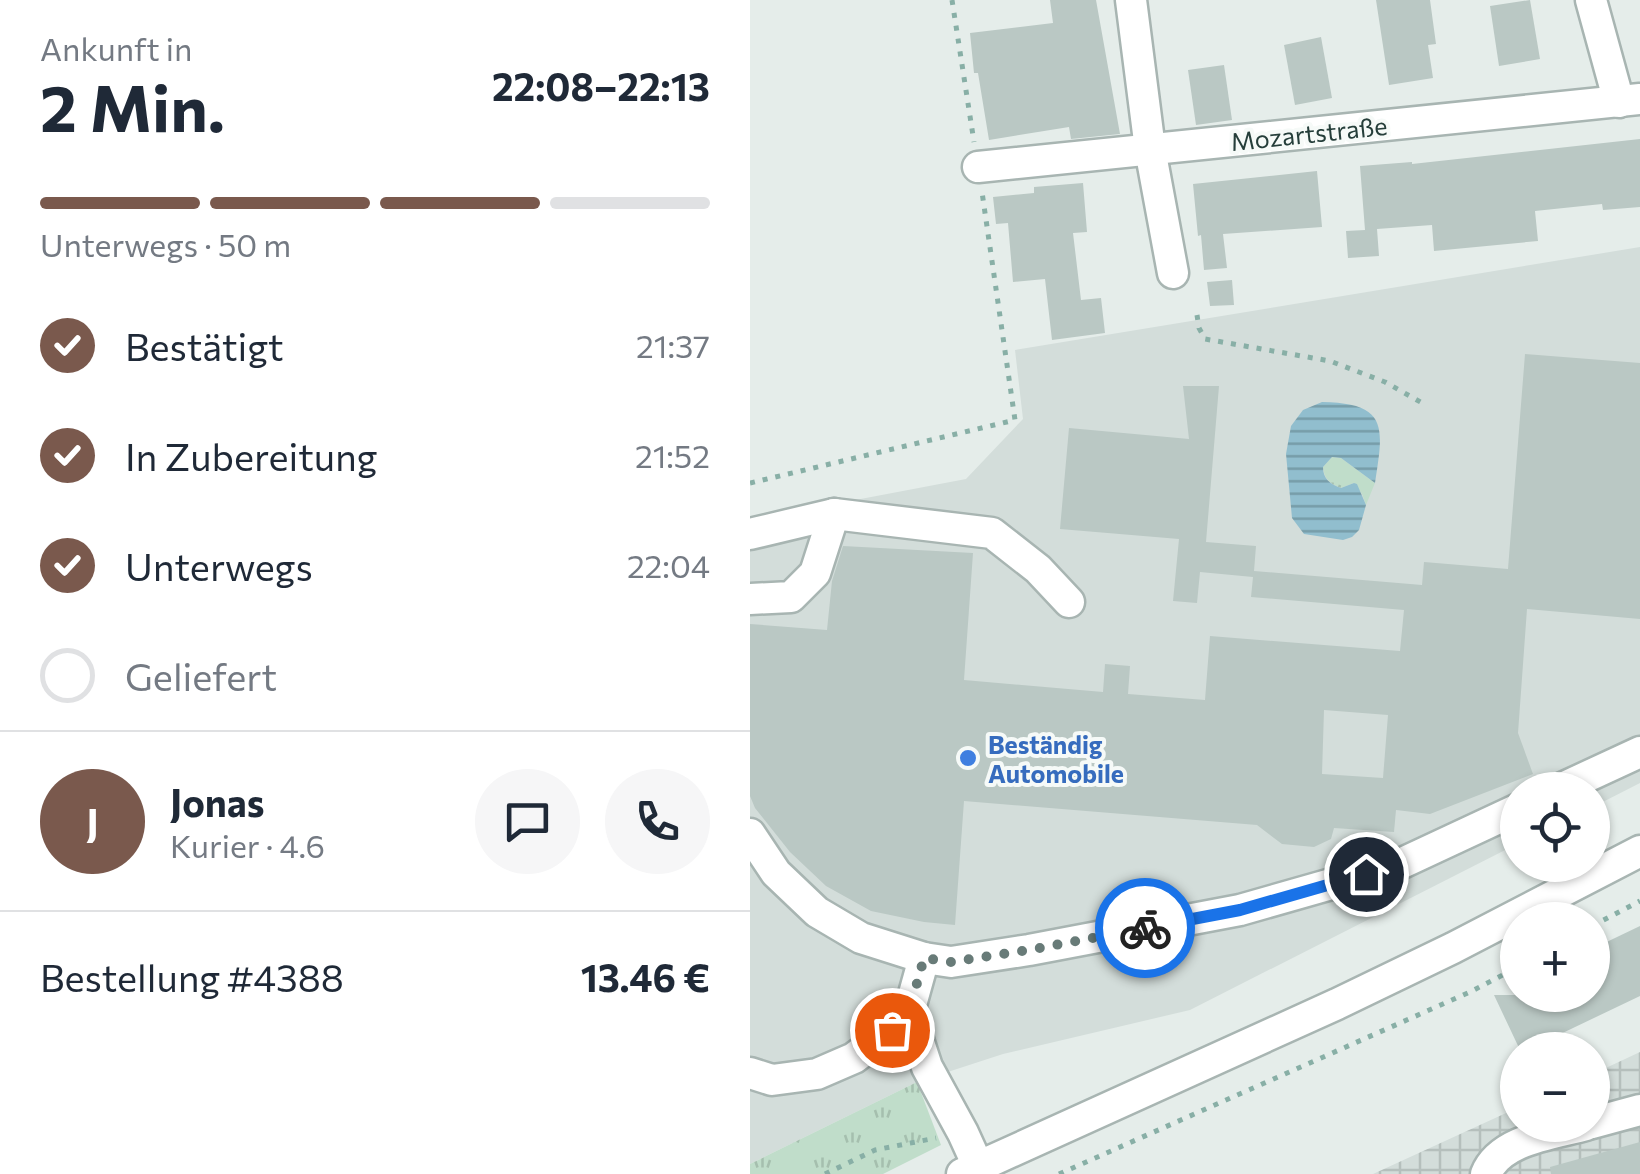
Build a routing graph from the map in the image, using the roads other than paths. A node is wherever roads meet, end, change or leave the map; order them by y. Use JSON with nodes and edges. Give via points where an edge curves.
{"nodes":[{"id":1,"x":1131,"y":0,"type":"edge"},
{"id":2,"x":1591,"y":0,"type":"edge"},
{"id":3,"x":1630,"y":101,"type":"edge"},
{"id":4,"x":1150,"y":149,"type":"junction"},
{"id":5,"x":978,"y":166,"type":"road end"},
{"id":6,"x":1173,"y":273,"type":"dead end"},
{"id":7,"x":834,"y":514,"type":"junction"},
{"id":8,"x":750,"y":534,"type":"edge"},
{"id":9,"x":750,"y":598,"type":"edge"},
{"id":10,"x":1069,"y":602,"type":"dead end"},
{"id":11,"x":1640,"y":752,"type":"edge"},
{"id":12,"x":1597,"y":772,"type":"edge"},
{"id":13,"x":1500,"y":818,"type":"edge"},
{"id":14,"x":750,"y":834,"type":"edge"},
{"id":15,"x":1640,"y":851,"type":"edge"},
{"id":16,"x":924,"y":958,"type":"junction"},
{"id":17,"x":909,"y":1012,"type":"junction"},
{"id":18,"x":750,"y":1073,"type":"edge"},
{"id":19,"x":1640,"y":1110,"type":"edge"},
{"id":20,"x":1610,"y":1118,"type":"edge"},
{"id":21,"x":1533,"y":1142,"type":"edge"},
{"id":22,"x":970,"y":1170,"type":"edge"},
{"id":23,"x":1486,"y":1174,"type":"edge"}],
"edges":[{"from":1,"to":4,"type":"street"},
{"from":2,"to":3,"type":"street"},
{"from":3,"to":4,"type":"street","name":"Mozartstraße"},
{"from":4,"to":5,"type":"street","name":"Mozartstraße"},
{"from":4,"to":6,"type":"street"},
{"from":7,"to":8,"type":"street"},
{"from":7,"to":9,"type":"street","via":[[814,573],[790,597]]},
{"from":7,"to":10,"type":"street","via":[[992,534]]},
{"from":11,"to":12,"type":"street"},
{"from":13,"to":16,"type":"street","via":[[1398,866],[1240,910],[951,962]]},
{"from":14,"to":16,"type":"street","via":[[776,874],[817,912],[861,938]]},
{"from":15,"to":22,"type":"street","via":[[1337,1004]]},
{"from":16,"to":17,"type":"street"},
{"from":17,"to":18,"type":"street","via":[[854,1058],[817,1074],[772,1080]]},
{"from":17,"to":22,"type":"street","via":[[928,1067],[963,1133]]},
{"from":19,"to":20,"type":"street"},
{"from":21,"to":23,"type":"street","via":[[1508,1150]]}]}
